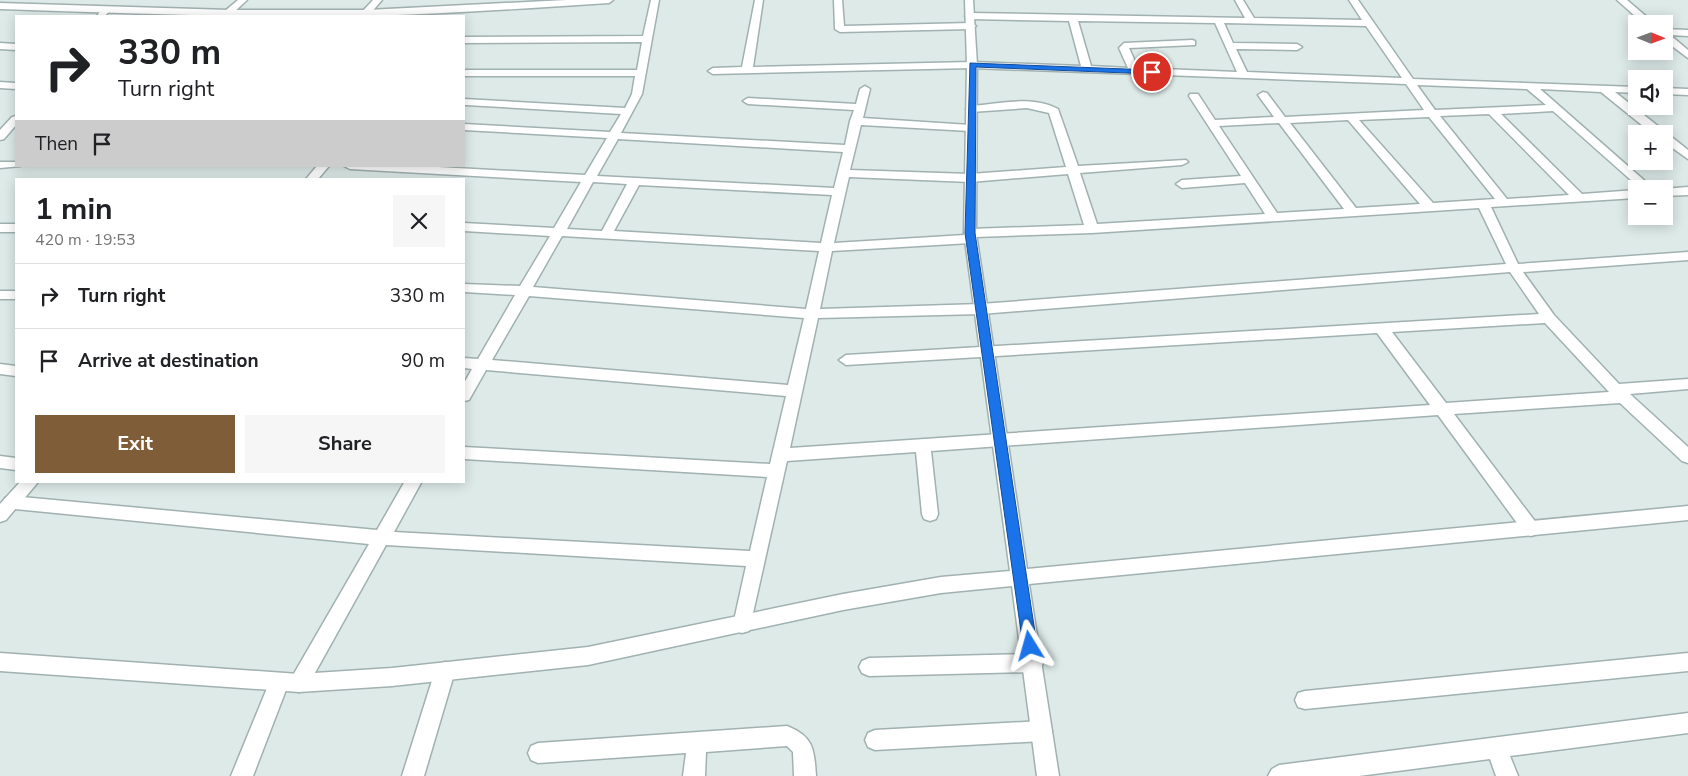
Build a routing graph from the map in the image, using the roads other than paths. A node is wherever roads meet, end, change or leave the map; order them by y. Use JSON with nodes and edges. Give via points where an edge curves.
{"nodes":[{"id":1,"x":243,"y":0,"type":"edge"},
{"id":2,"x":385,"y":0,"type":"edge"},
{"id":3,"x":608,"y":0,"type":"edge"},
{"id":4,"x":656,"y":0,"type":"edge"},
{"id":5,"x":760,"y":0,"type":"edge"},
{"id":6,"x":838,"y":0,"type":"edge"},
{"id":7,"x":970,"y":0,"type":"edge"},
{"id":8,"x":1238,"y":0,"type":"edge"},
{"id":9,"x":1353,"y":0,"type":"edge"},
{"id":10,"x":1621,"y":0,"type":"edge"},
{"id":11,"x":566,"y":1,"type":"edge"},
{"id":12,"x":376,"y":2,"type":"edge"},
{"id":13,"x":0,"y":6,"type":"edge"},
{"id":14,"x":104,"y":13,"type":"edge"},
{"id":15,"x":228,"y":13,"type":"junction"},
{"id":16,"x":366,"y":13,"type":"junction"},
{"id":17,"x":435,"y":14,"type":"edge"},
{"id":18,"x":1639,"y":15,"type":"edge"},
{"id":19,"x":1074,"y":18,"type":"junction"},
{"id":20,"x":1218,"y":20,"type":"junction"},
{"id":21,"x":970,"y":21,"type":"junction"},
{"id":22,"x":1251,"y":21,"type":"junction"},
{"id":23,"x":1370,"y":23,"type":"junction"},
{"id":24,"x":1688,"y":33,"type":"edge"},
{"id":25,"x":1673,"y":34,"type":"edge"},
{"id":26,"x":465,"y":40,"type":"edge"},
{"id":27,"x":648,"y":40,"type":"junction"},
{"id":28,"x":1673,"y":42,"type":"edge"},
{"id":29,"x":1192,"y":43,"type":"dead end"},
{"id":30,"x":0,"y":46,"type":"edge"},
{"id":31,"x":15,"y":46,"type":"edge"},
{"id":32,"x":1230,"y":46,"type":"junction"},
{"id":33,"x":1297,"y":47,"type":"dead end"},
{"id":34,"x":1688,"y":55,"type":"edge"},
{"id":35,"x":972,"y":65,"type":"junction"},
{"id":36,"x":747,"y":70,"type":"junction"},
{"id":37,"x":1087,"y":70,"type":"junction"},
{"id":38,"x":713,"y":71,"type":"dead end"},
{"id":39,"x":1134,"y":71,"type":"junction"},
{"id":40,"x":465,"y":73,"type":"edge"},
{"id":41,"x":641,"y":73,"type":"junction"},
{"id":42,"x":1244,"y":75,"type":"junction"},
{"id":43,"x":1409,"y":80,"type":"junction"},
{"id":44,"x":0,"y":85,"type":"edge"},
{"id":45,"x":1528,"y":85,"type":"junction"},
{"id":46,"x":15,"y":86,"type":"edge"},
{"id":47,"x":1602,"y":88,"type":"junction"},
{"id":48,"x":865,"y":89,"type":"dead end"},
{"id":49,"x":1628,"y":90,"type":"edge"},
{"id":50,"x":1673,"y":91,"type":"edge"},
{"id":51,"x":1688,"y":92,"type":"edge"},
{"id":52,"x":1263,"y":95,"type":"dead end"},
{"id":53,"x":1194,"y":96,"type":"dead end"},
{"id":54,"x":748,"y":101,"type":"dead end"},
{"id":55,"x":466,"y":102,"type":"dead end"},
{"id":56,"x":859,"y":107,"type":"junction"},
{"id":57,"x":1555,"y":108,"type":"junction"},
{"id":58,"x":971,"y":109,"type":"junction"},
{"id":59,"x":629,"y":111,"type":"junction"},
{"id":60,"x":1492,"y":111,"type":"junction"},
{"id":61,"x":1432,"y":114,"type":"junction"},
{"id":62,"x":1352,"y":117,"type":"junction"},
{"id":63,"x":1282,"y":120,"type":"junction"},
{"id":64,"x":15,"y":121,"type":"edge"},
{"id":65,"x":855,"y":121,"type":"junction"},
{"id":66,"x":1212,"y":123,"type":"junction"},
{"id":67,"x":1649,"y":125,"type":"edge"},
{"id":68,"x":465,"y":127,"type":"edge"},
{"id":69,"x":970,"y":128,"type":"junction"},
{"id":70,"x":614,"y":134,"type":"junction"},
{"id":71,"x":0,"y":137,"type":"edge"},
{"id":72,"x":1673,"y":144,"type":"edge"},
{"id":73,"x":849,"y":149,"type":"junction"},
{"id":74,"x":1688,"y":156,"type":"edge"},
{"id":75,"x":1182,"y":162,"type":"dead end"},
{"id":76,"x":0,"y":165,"type":"edge"},
{"id":77,"x":15,"y":165,"type":"edge"},
{"id":78,"x":322,"y":167,"type":"edge"},
{"id":79,"x":368,"y":167,"type":"edge"},
{"id":80,"x":1074,"y":170,"type":"junction"},
{"id":81,"x":843,"y":173,"type":"junction"},
{"id":82,"x":313,"y":178,"type":"edge"},
{"id":83,"x":970,"y":178,"type":"junction"},
{"id":84,"x":588,"y":179,"type":"junction"},
{"id":85,"x":1248,"y":179,"type":"junction"},
{"id":86,"x":1638,"y":180,"type":"edge"},
{"id":87,"x":635,"y":181,"type":"junction"},
{"id":88,"x":1182,"y":184,"type":"dead end"},
{"id":89,"x":1688,"y":191,"type":"edge"},
{"id":90,"x":839,"y":192,"type":"junction"},
{"id":91,"x":1673,"y":192,"type":"edge"},
{"id":92,"x":1628,"y":195,"type":"edge"},
{"id":93,"x":1579,"y":198,"type":"junction"},
{"id":94,"x":1504,"y":203,"type":"junction"},
{"id":95,"x":1484,"y":205,"type":"junction"},
{"id":96,"x":1430,"y":208,"type":"junction"},
{"id":97,"x":1353,"y":213,"type":"junction"},
{"id":98,"x":1274,"y":218,"type":"junction"},
{"id":99,"x":465,"y":227,"type":"edge"},
{"id":100,"x":0,"y":228,"type":"edge"},
{"id":101,"x":15,"y":228,"type":"edge"},
{"id":102,"x":1092,"y":229,"type":"junction"},
{"id":103,"x":558,"y":232,"type":"junction"},
{"id":104,"x":606,"y":235,"type":"junction"},
{"id":105,"x":971,"y":236,"type":"junction"},
{"id":106,"x":827,"y":247,"type":"junction"},
{"id":107,"x":1688,"y":256,"type":"edge"},
{"id":108,"x":1514,"y":268,"type":"junction"},
{"id":109,"x":465,"y":288,"type":"edge"},
{"id":110,"x":524,"y":291,"type":"junction"},
{"id":111,"x":0,"y":295,"type":"edge"},
{"id":112,"x":15,"y":295,"type":"edge"},
{"id":113,"x":981,"y":309,"type":"junction"},
{"id":114,"x":811,"y":314,"type":"junction"},
{"id":115,"x":1549,"y":318,"type":"junction"},
{"id":116,"x":1381,"y":328,"type":"junction"},
{"id":117,"x":988,"y":352,"type":"junction"},
{"id":118,"x":846,"y":360,"type":"dead end"},
{"id":119,"x":465,"y":362,"type":"edge"},
{"id":120,"x":482,"y":364,"type":"junction"},
{"id":121,"x":0,"y":369,"type":"edge"},
{"id":122,"x":15,"y":371,"type":"edge"},
{"id":123,"x":1688,"y":384,"type":"edge"},
{"id":124,"x":794,"y":390,"type":"junction"},
{"id":125,"x":1619,"y":393,"type":"junction"},
{"id":126,"x":465,"y":394,"type":"edge"},
{"id":127,"x":1442,"y":410,"type":"junction"},
{"id":128,"x":1001,"y":441,"type":"junction"},
{"id":129,"x":923,"y":446,"type":"junction"},
{"id":130,"x":465,"y":453,"type":"edge"},
{"id":131,"x":779,"y":454,"type":"junction"},
{"id":132,"x":1688,"y":456,"type":"edge"},
{"id":133,"x":0,"y":462,"type":"edge"},
{"id":134,"x":15,"y":464,"type":"edge"},
{"id":135,"x":775,"y":471,"type":"junction"},
{"id":136,"x":29,"y":483,"type":"edge"},
{"id":137,"x":413,"y":483,"type":"edge"},
{"id":138,"x":6,"y":509,"type":"edge"},
{"id":139,"x":1688,"y":513,"type":"edge"},
{"id":140,"x":930,"y":514,"type":"dead end"},
{"id":141,"x":1531,"y":529,"type":"junction"},
{"id":142,"x":381,"y":538,"type":"junction"},
{"id":143,"x":755,"y":559,"type":"junction"},
{"id":144,"x":1021,"y":577,"type":"junction"},
{"id":145,"x":742,"y":625,"type":"junction"},
{"id":146,"x":0,"y":662,"type":"edge"},
{"id":147,"x":1688,"y":662,"type":"edge"},
{"id":148,"x":1033,"y":663,"type":"junction"},
{"id":149,"x":869,"y":667,"type":"dead end"},
{"id":150,"x":445,"y":671,"type":"junction"},
{"id":151,"x":289,"y":683,"type":"junction"},
{"id":152,"x":1306,"y":700,"type":"dead end"},
{"id":153,"x":1688,"y":724,"type":"edge"},
{"id":154,"x":1042,"y":731,"type":"junction"},
{"id":155,"x":876,"y":740,"type":"dead end"},
{"id":156,"x":697,"y":742,"type":"junction"},
{"id":157,"x":1496,"y":748,"type":"junction"},
{"id":158,"x":538,"y":753,"type":"dead end"},
{"id":159,"x":1304,"y":774,"type":"edge"},
{"id":160,"x":242,"y":776,"type":"edge"},
{"id":161,"x":413,"y":776,"type":"edge"},
{"id":162,"x":694,"y":776,"type":"edge"},
{"id":163,"x":805,"y":776,"type":"edge"},
{"id":164,"x":1048,"y":776,"type":"edge"},
{"id":165,"x":1279,"y":776,"type":"edge"},
{"id":166,"x":1507,"y":776,"type":"edge"}],
"edges":[{"from":1,"to":15,"type":"street"},
{"from":2,"to":12,"type":"street"},
{"from":3,"to":11,"type":"street"},
{"from":4,"to":27,"type":"street"},
{"from":5,"to":36,"type":"street"},
{"from":6,"to":21,"type":"street","via":[[840,29]]},
{"from":7,"to":21,"type":"street"},
{"from":8,"to":22,"type":"street"},
{"from":9,"to":23,"type":"street"},
{"from":10,"to":18,"type":"street"},
{"from":11,"to":17,"type":"street"},
{"from":12,"to":16,"type":"street"},
{"from":13,"to":14,"type":"street"},
{"from":14,"to":15,"type":"street"},
{"from":15,"to":16,"type":"street"},
{"from":16,"to":17,"type":"street"},
{"from":19,"to":20,"type":"street"},
{"from":19,"to":21,"type":"street"},
{"from":19,"to":37,"type":"street"},
{"from":20,"to":22,"type":"street"},
{"from":20,"to":32,"type":"street"},
{"from":21,"to":35,"type":"street"},
{"from":22,"to":23,"type":"street"},
{"from":23,"to":43,"type":"street"},
{"from":24,"to":25,"type":"street"},
{"from":26,"to":27,"type":"street"},
{"from":27,"to":41,"type":"street"},
{"from":28,"to":34,"type":"street"},
{"from":29,"to":39,"type":"street","via":[[1127,45],[1124,48]]},
{"from":30,"to":31,"type":"street"},
{"from":32,"to":33,"type":"street"},
{"from":32,"to":42,"type":"street"},
{"from":35,"to":36,"type":"street"},
{"from":35,"to":37,"type":"street"},
{"from":35,"to":58,"type":"street"},
{"from":36,"to":38,"type":"street"},
{"from":37,"to":39,"type":"street"},
{"from":39,"to":42,"type":"street"},
{"from":40,"to":41,"type":"street"},
{"from":41,"to":59,"type":"street","via":[[637,94]]},
{"from":42,"to":43,"type":"street"},
{"from":43,"to":45,"type":"street"},
{"from":43,"to":61,"type":"street"},
{"from":44,"to":46,"type":"street"},
{"from":45,"to":47,"type":"street"},
{"from":45,"to":57,"type":"street"},
{"from":47,"to":49,"type":"street"},
{"from":47,"to":67,"type":"street"},
{"from":48,"to":56,"type":"street"},
{"from":50,"to":51,"type":"street"},
{"from":52,"to":63,"type":"street"},
{"from":53,"to":66,"type":"street"},
{"from":54,"to":56,"type":"street"},
{"from":55,"to":59,"type":"street"},
{"from":56,"to":65,"type":"street"},
{"from":57,"to":60,"type":"street"},
{"from":57,"to":86,"type":"street"},
{"from":58,"to":69,"type":"street"},
{"from":58,"to":80,"type":"street","via":[[1050,107]]},
{"from":59,"to":70,"type":"street"},
{"from":60,"to":61,"type":"street"},
{"from":60,"to":93,"type":"street"},
{"from":61,"to":62,"type":"street"},
{"from":61,"to":94,"type":"street"},
{"from":62,"to":63,"type":"street"},
{"from":62,"to":96,"type":"street"},
{"from":63,"to":66,"type":"street"},
{"from":63,"to":97,"type":"street"},
{"from":64,"to":71,"type":"street"},
{"from":65,"to":69,"type":"street"},
{"from":65,"to":73,"type":"street"},
{"from":66,"to":85,"type":"street"},
{"from":68,"to":70,"type":"street"},
{"from":69,"to":83,"type":"street"},
{"from":70,"to":73,"type":"street"},
{"from":70,"to":84,"type":"street"},
{"from":72,"to":74,"type":"street"},
{"from":73,"to":81,"type":"street"},
{"from":75,"to":80,"type":"street"},
{"from":76,"to":77,"type":"street"},
{"from":78,"to":82,"type":"street"},
{"from":79,"to":84,"type":"street"},
{"from":80,"to":83,"type":"street"},
{"from":80,"to":102,"type":"street"},
{"from":81,"to":83,"type":"street"},
{"from":81,"to":90,"type":"street"},
{"from":83,"to":105,"type":"street"},
{"from":84,"to":87,"type":"street"},
{"from":84,"to":103,"type":"street"},
{"from":85,"to":88,"type":"street"},
{"from":85,"to":98,"type":"street"},
{"from":87,"to":90,"type":"street"},
{"from":87,"to":104,"type":"street"},
{"from":89,"to":91,"type":"street"},
{"from":90,"to":106,"type":"street"},
{"from":92,"to":93,"type":"street"},
{"from":93,"to":94,"type":"street"},
{"from":94,"to":95,"type":"street"},
{"from":95,"to":96,"type":"street"},
{"from":95,"to":108,"type":"street"},
{"from":96,"to":97,"type":"street"},
{"from":97,"to":98,"type":"street"},
{"from":98,"to":102,"type":"street"},
{"from":99,"to":103,"type":"street"},
{"from":100,"to":101,"type":"street"},
{"from":102,"to":105,"type":"street"},
{"from":103,"to":104,"type":"street"},
{"from":103,"to":110,"type":"street"},
{"from":104,"to":106,"type":"street"},
{"from":105,"to":106,"type":"street"},
{"from":105,"to":113,"type":"street"},
{"from":106,"to":114,"type":"street"},
{"from":107,"to":108,"type":"street"},
{"from":108,"to":113,"type":"street"},
{"from":108,"to":115,"type":"street"},
{"from":109,"to":110,"type":"street"},
{"from":110,"to":114,"type":"street"},
{"from":110,"to":120,"type":"street"},
{"from":111,"to":112,"type":"street"},
{"from":113,"to":114,"type":"street"},
{"from":113,"to":117,"type":"street"},
{"from":114,"to":124,"type":"street"},
{"from":115,"to":116,"type":"street"},
{"from":115,"to":125,"type":"street"},
{"from":116,"to":117,"type":"street"},
{"from":116,"to":127,"type":"street"},
{"from":117,"to":118,"type":"street"},
{"from":117,"to":128,"type":"street"},
{"from":119,"to":120,"type":"street"},
{"from":120,"to":124,"type":"street"},
{"from":120,"to":126,"type":"street"},
{"from":121,"to":122,"type":"street"},
{"from":123,"to":125,"type":"street"},
{"from":124,"to":131,"type":"street"},
{"from":125,"to":127,"type":"street"},
{"from":125,"to":132,"type":"street"},
{"from":127,"to":128,"type":"street"},
{"from":127,"to":141,"type":"street"},
{"from":128,"to":129,"type":"street"},
{"from":128,"to":144,"type":"street"},
{"from":129,"to":131,"type":"street"},
{"from":129,"to":140,"type":"street"},
{"from":130,"to":135,"type":"street"},
{"from":131,"to":135,"type":"street"},
{"from":133,"to":134,"type":"street"},
{"from":135,"to":143,"type":"street"},
{"from":136,"to":138,"type":"street"},
{"from":137,"to":142,"type":"street"},
{"from":138,"to":142,"type":"street"},
{"from":139,"to":141,"type":"street"},
{"from":141,"to":144,"type":"street"},
{"from":142,"to":143,"type":"street"},
{"from":142,"to":151,"type":"street"},
{"from":143,"to":145,"type":"street"},
{"from":144,"to":145,"type":"street","via":[[941,585],[843,602]]},
{"from":144,"to":148,"type":"street"},
{"from":145,"to":150,"type":"street","via":[[588,656]]},
{"from":146,"to":151,"type":"street"},
{"from":147,"to":152,"type":"street"},
{"from":148,"to":149,"type":"street"},
{"from":148,"to":154,"type":"street"},
{"from":150,"to":151,"type":"street"},
{"from":150,"to":161,"type":"street"},
{"from":151,"to":160,"type":"street"},
{"from":153,"to":157,"type":"street"},
{"from":154,"to":155,"type":"street"},
{"from":154,"to":164,"type":"street"},
{"from":156,"to":158,"type":"street"},
{"from":156,"to":162,"type":"street"},
{"from":156,"to":163,"type":"street","via":[[787,736],[797,739],[803,746]]},
{"from":157,"to":159,"type":"street"},
{"from":157,"to":166,"type":"street"},
{"from":159,"to":165,"type":"street"}]}
